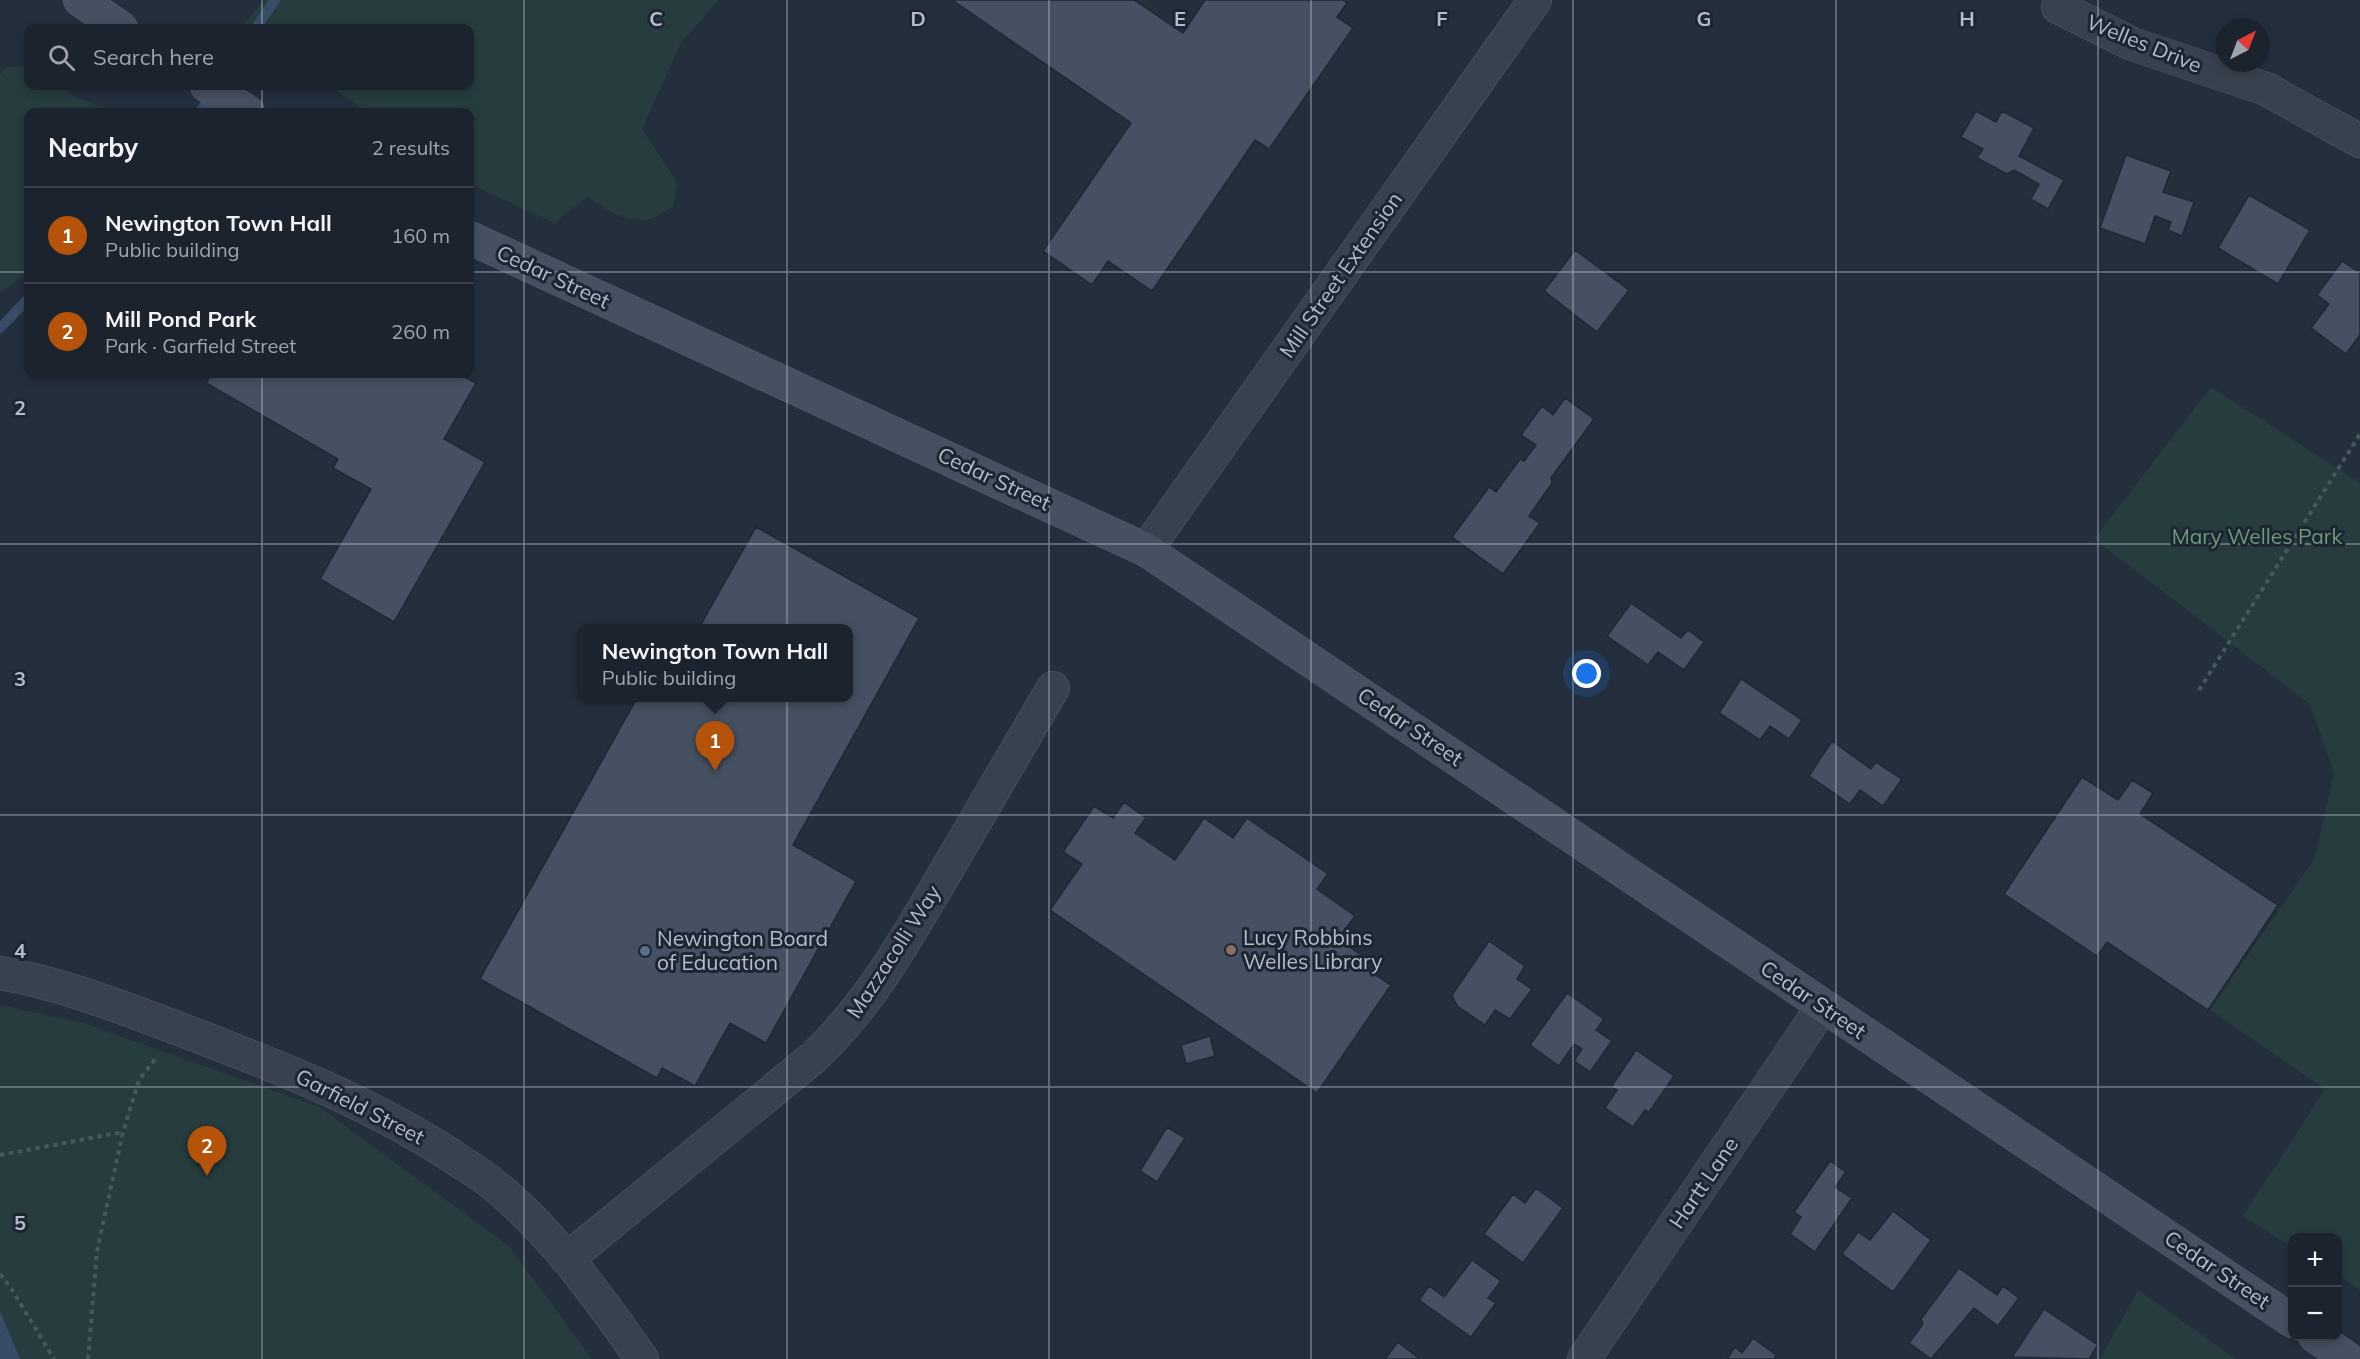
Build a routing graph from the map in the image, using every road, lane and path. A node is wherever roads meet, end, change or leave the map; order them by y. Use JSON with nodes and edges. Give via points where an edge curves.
{"nodes":[{"id":1,"x":80,"y":0,"type":"edge"},
{"id":2,"x":1535,"y":0,"type":"edge"},
{"id":3,"x":2058,"y":7,"type":"dead end"},
{"id":4,"x":115,"y":24,"type":"edge"},
{"id":5,"x":213,"y":90,"type":"edge"},
{"id":6,"x":242,"y":108,"type":"edge"},
{"id":7,"x":2360,"y":141,"type":"edge"},
{"id":8,"x":474,"y":240,"type":"edge"},
{"id":9,"x":2360,"y":434,"type":"edge"},
{"id":10,"x":1146,"y":550,"type":"junction"},
{"id":11,"x":1053,"y":688,"type":"dead end"},
{"id":12,"x":2199,"y":690,"type":"dead end"},
{"id":13,"x":0,"y":973,"type":"edge"},
{"id":14,"x":1823,"y":1006,"type":"junction"},
{"id":15,"x":158,"y":1055,"type":"dead end"},
{"id":16,"x":123,"y":1132,"type":"junction"},
{"id":17,"x":0,"y":1155,"type":"edge"},
{"id":18,"x":567,"y":1258,"type":"junction"},
{"id":19,"x":0,"y":1274,"type":"edge"},
{"id":20,"x":2288,"y":1318,"type":"edge"},
{"id":21,"x":2322,"y":1341,"type":"edge"},
{"id":22,"x":54,"y":1359,"type":"edge"},
{"id":23,"x":88,"y":1359,"type":"edge"},
{"id":24,"x":642,"y":1359,"type":"edge"},
{"id":25,"x":1584,"y":1359,"type":"edge"},
{"id":26,"x":2348,"y":1359,"type":"edge"}],
"edges":[{"from":1,"to":4,"type":"main road"},
{"from":2,"to":10,"type":"street","name":"Mill Street Extension"},
{"from":3,"to":7,"type":"street","name":"Welles Drive","via":[[2132,44],[2265,89]]},
{"from":5,"to":6,"type":"main road"},
{"from":8,"to":10,"type":"main road","name":"Cedar Street"},
{"from":9,"to":12,"type":"path"},
{"from":10,"to":14,"type":"main road","name":"Cedar Street"},
{"from":11,"to":18,"type":"street","name":"Mazzacolli Way","via":[[908,938],[879,983],[838,1034]]},
{"from":13,"to":18,"type":"street","name":"Garfield Street","via":[[24,977],[144,1016],[330,1088],[406,1128],[489,1181]]},
{"from":14,"to":20,"type":"main road","name":"Cedar Street"},
{"from":14,"to":25,"type":"street","name":"Hartt Lane"},
{"from":15,"to":16,"type":"path","via":[[139,1080]]},
{"from":16,"to":17,"type":"path"},
{"from":16,"to":23,"type":"path","via":[[97,1251]]},
{"from":18,"to":24,"type":"street","name":"Garfield Street"},
{"from":19,"to":22,"type":"path"},
{"from":21,"to":26,"type":"main road"}]}
